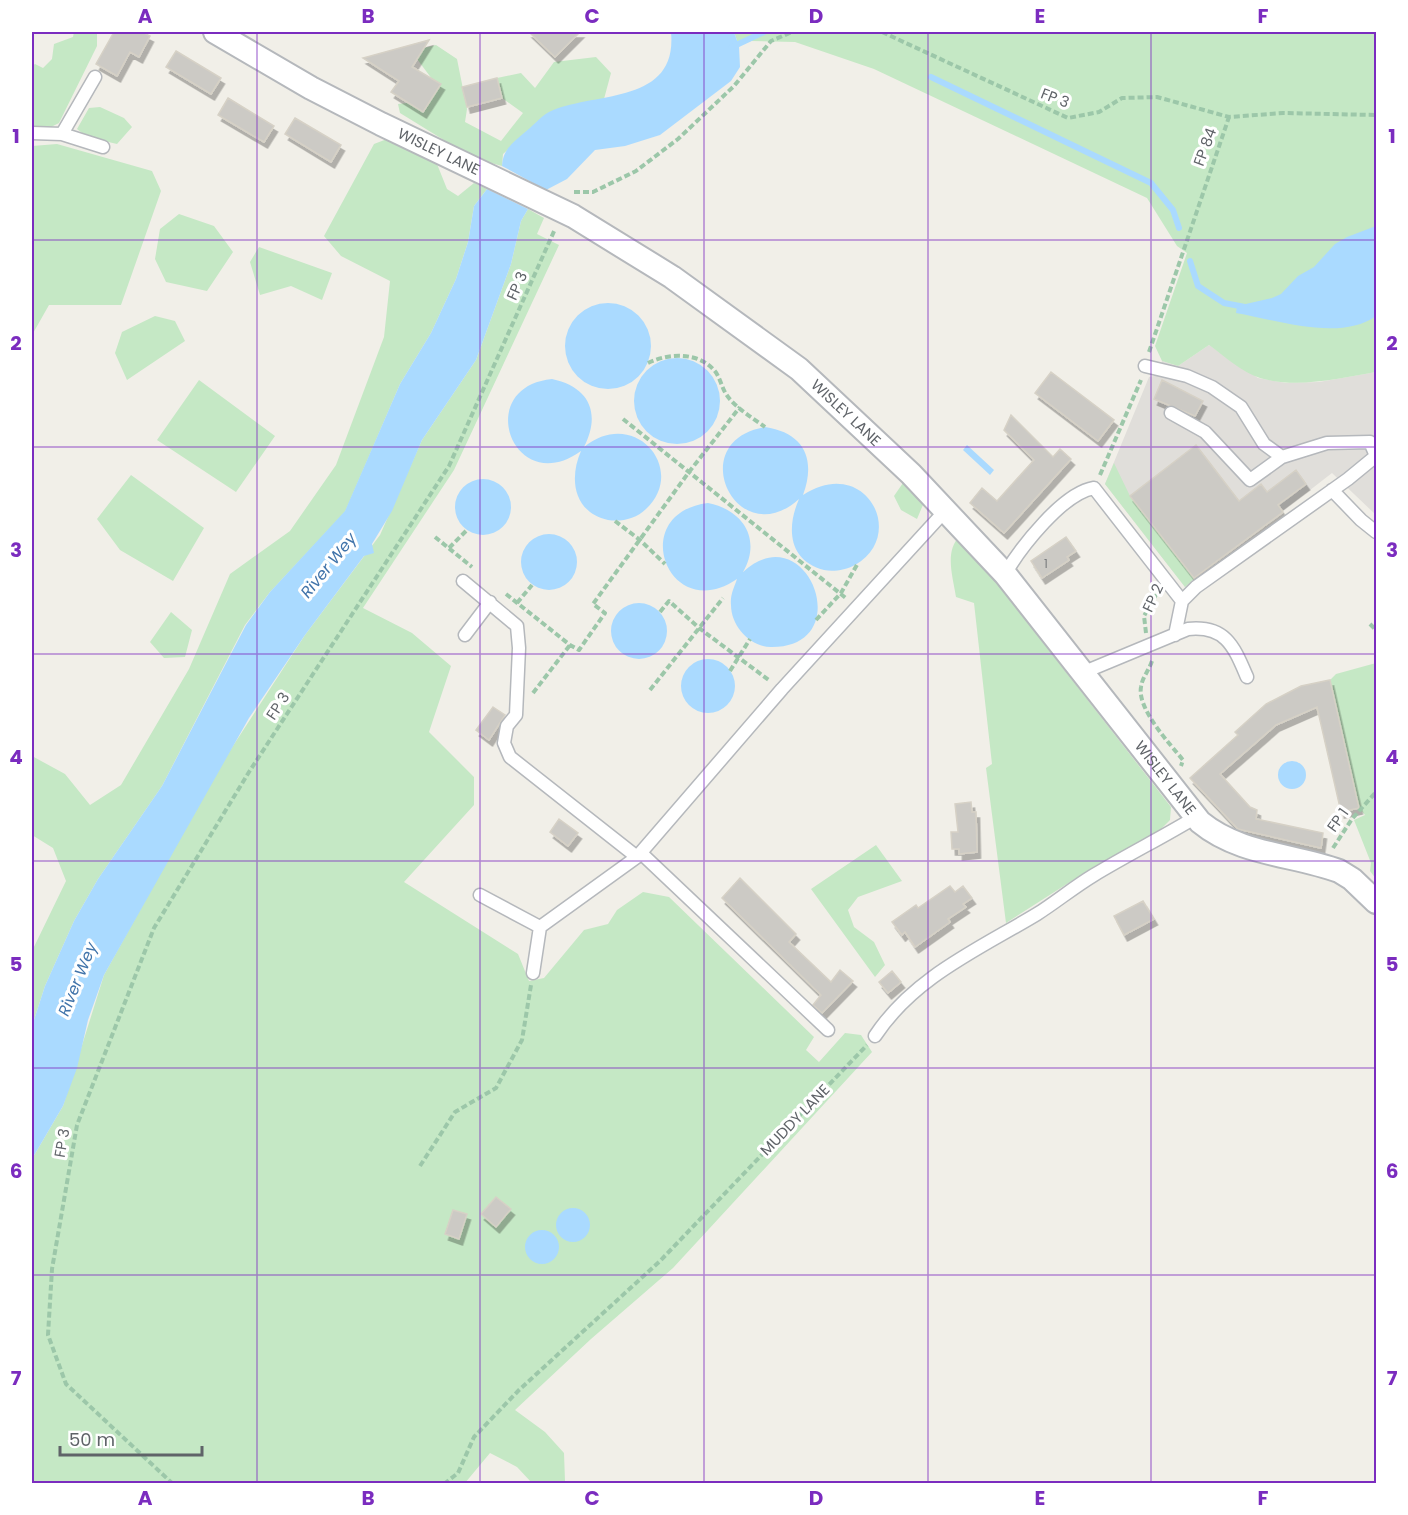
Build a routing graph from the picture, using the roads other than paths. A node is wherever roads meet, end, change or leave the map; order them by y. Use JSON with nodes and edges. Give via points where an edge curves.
{"nodes":[{"id":1,"x":215,"y":32,"type":"edge"},
{"id":2,"x":95,"y":77,"type":"dead end"},
{"id":3,"x":32,"y":133,"type":"edge"},
{"id":4,"x":62,"y":134,"type":"junction"},
{"id":5,"x":103,"y":147,"type":"dead end"},
{"id":6,"x":1146,"y":366,"type":"dead end"},
{"id":7,"x":1171,"y":413,"type":"dead end"},
{"id":8,"x":1282,"y":457,"type":"junction"},
{"id":9,"x":1332,"y":490,"type":"junction"},
{"id":10,"x":945,"y":511,"type":"junction"},
{"id":11,"x":1377,"y":532,"type":"edge"},
{"id":12,"x":1005,"y":574,"type":"junction"},
{"id":13,"x":463,"y":581,"type":"dead end"},
{"id":14,"x":1182,"y":601,"type":"junction"},
{"id":15,"x":490,"y":602,"type":"junction"},
{"id":16,"x":465,"y":635,"type":"dead end"},
{"id":17,"x":1175,"y":635,"type":"junction"},
{"id":18,"x":1082,"y":672,"type":"junction"},
{"id":19,"x":1247,"y":677,"type":"dead end"},
{"id":20,"x":1196,"y":817,"type":"junction"},
{"id":21,"x":639,"y":855,"type":"junction"},
{"id":22,"x":480,"y":895,"type":"dead end"},
{"id":23,"x":1377,"y":902,"type":"edge"},
{"id":24,"x":540,"y":927,"type":"junction"},
{"id":25,"x":533,"y":973,"type":"road end"},
{"id":26,"x":828,"y":1030,"type":"dead end"},
{"id":27,"x":875,"y":1036,"type":"road end"}],
"edges":[{"from":1,"to":10,"type":"street","name":"WISLEY LANE","via":[[311,88],[551,206],[672,277],[799,369]]},
{"from":2,"to":4,"type":"lane"},
{"from":3,"to":4,"type":"lane"},
{"from":4,"to":5,"type":"lane"},
{"from":6,"to":8,"type":"lane","via":[[1212,387],[1241,407],[1264,444]]},
{"from":7,"to":8,"type":"lane","via":[[1205,432],[1250,480]]},
{"from":8,"to":9,"type":"lane","via":[[1327,443],[1370,442],[1376,456]]},
{"from":9,"to":11,"type":"lane"},
{"from":9,"to":14,"type":"lane"},
{"from":10,"to":12,"type":"street","name":"WISLEY LANE"},
{"from":10,"to":21,"type":"lane","via":[[782,689]]},
{"from":12,"to":14,"type":"lane","name":"FP 2","via":[[1020,549],[1075,495],[1094,488]]},
{"from":12,"to":18,"type":"street","name":"WISLEY LANE"},
{"from":13,"to":15,"type":"lane"},
{"from":14,"to":17,"type":"lane"},
{"from":15,"to":16,"type":"lane"},
{"from":15,"to":21,"type":"lane","via":[[517,626],[516,715],[507,726],[504,743],[510,757]]},
{"from":17,"to":18,"type":"lane"},
{"from":17,"to":19,"type":"lane","via":[[1202,628],[1215,630],[1227,639]]},
{"from":18,"to":20,"type":"street","name":"WISLEY LANE"},
{"from":20,"to":23,"type":"street","name":"WISLEY LANE","via":[[1211,831],[1238,844],[1323,865],[1352,879]]},
{"from":20,"to":27,"type":"lane","via":[[935,974]]},
{"from":21,"to":24,"type":"lane"},
{"from":21,"to":26,"type":"lane"},
{"from":22,"to":24,"type":"lane"},
{"from":24,"to":25,"type":"lane"}]}
